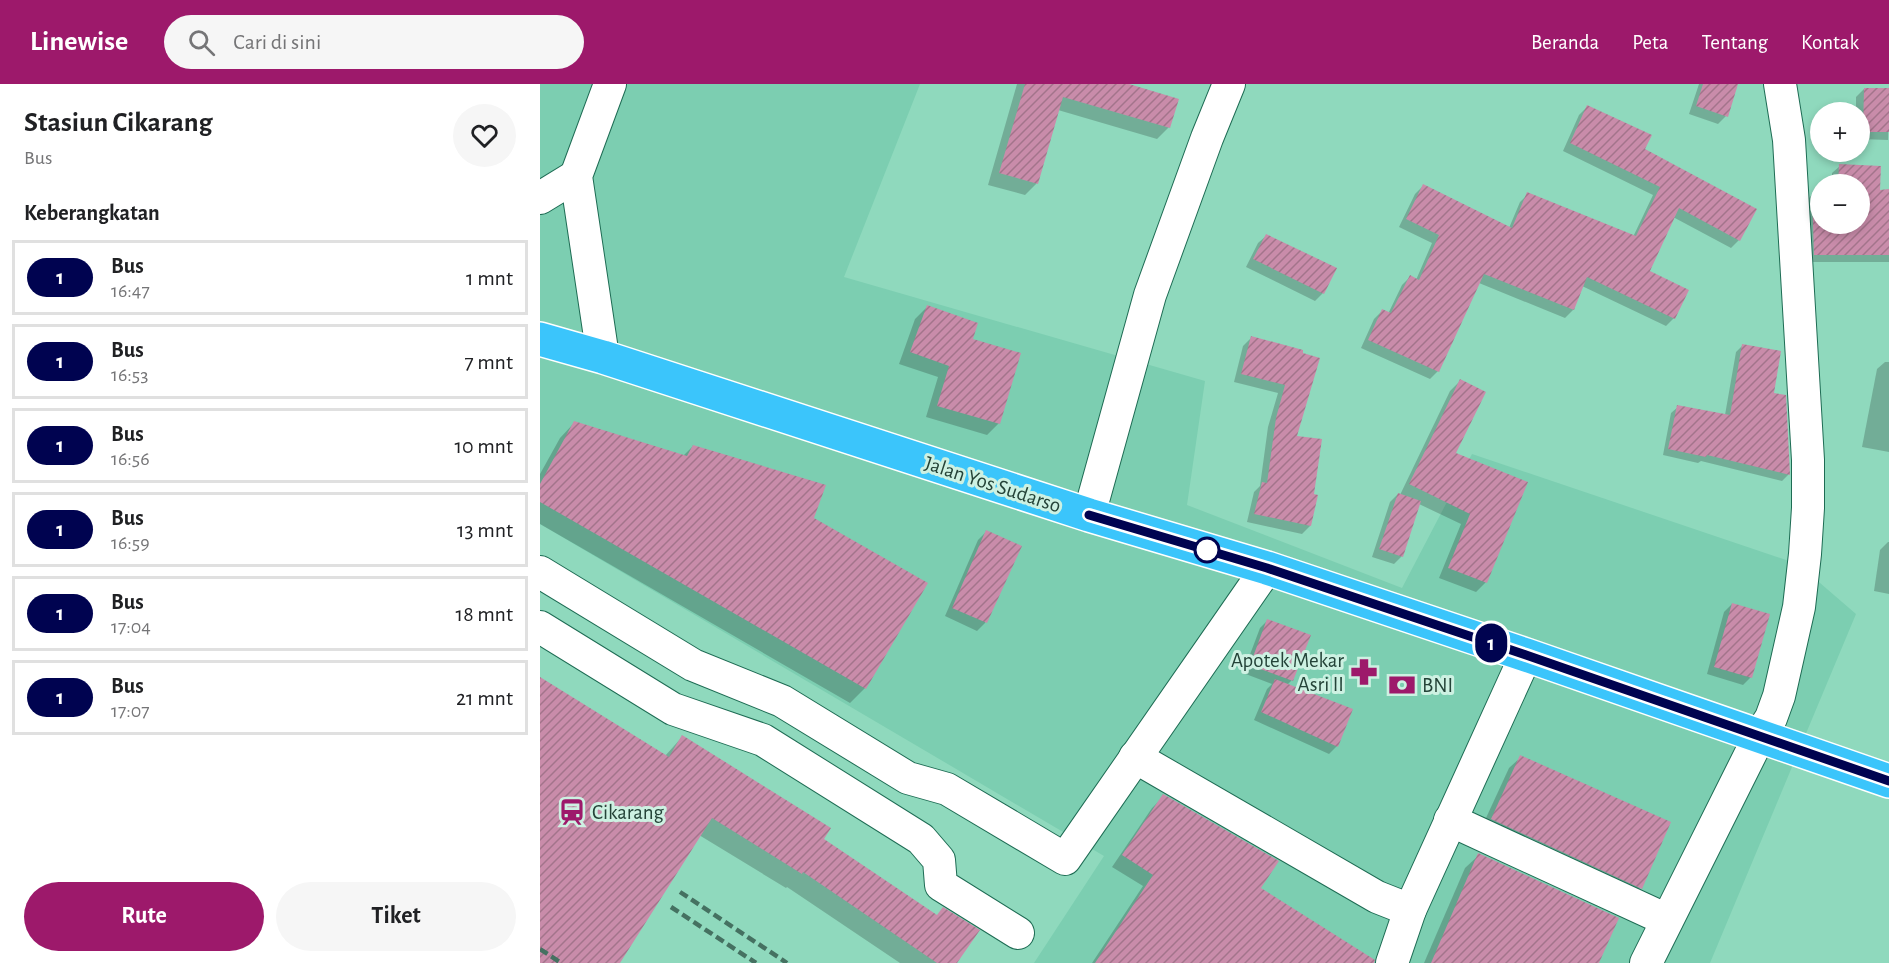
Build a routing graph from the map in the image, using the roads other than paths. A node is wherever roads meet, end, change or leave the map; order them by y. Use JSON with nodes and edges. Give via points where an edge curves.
{"nodes":[{"id":1,"x":610,"y":84,"type":"edge"},
{"id":2,"x":1229,"y":84,"type":"edge"},
{"id":3,"x":1780,"y":84,"type":"edge"},
{"id":4,"x":576,"y":176,"type":"junction"},
{"id":5,"x":540,"y":198,"type":"edge"},
{"id":6,"x":540,"y":339,"type":"edge"},
{"id":7,"x":603,"y":357,"type":"junction"},
{"id":8,"x":1089,"y":515,"type":"junction"},
{"id":9,"x":1267,"y":568,"type":"junction"},
{"id":10,"x":540,"y":572,"type":"edge"},
{"id":11,"x":540,"y":627,"type":"edge"},
{"id":12,"x":1526,"y":655,"type":"junction"},
{"id":13,"x":1760,"y":735,"type":"junction"},
{"id":14,"x":1136,"y":757,"type":"junction"},
{"id":15,"x":908,"y":778,"type":"junction"},
{"id":16,"x":1889,"y":781,"type":"edge"},
{"id":17,"x":885,"y":816,"type":"junction"},
{"id":18,"x":1450,"y":820,"type":"junction"},
{"id":19,"x":1410,"y":910,"type":"junction"},
{"id":20,"x":1667,"y":920,"type":"junction"},
{"id":21,"x":1018,"y":933,"type":"dead end"},
{"id":22,"x":1392,"y":963,"type":"edge"},
{"id":23,"x":1646,"y":963,"type":"edge"}],
"edges":[{"from":1,"to":4,"type":"street"},
{"from":2,"to":8,"type":"street","via":[[1150,295]]},
{"from":3,"to":13,"type":"street","via":[[1790,140],[1808,508],[1799,607],[1779,696]]},
{"from":4,"to":5,"type":"street"},
{"from":4,"to":7,"type":"street"},
{"from":6,"to":7,"type":"highway","name":"Jalan Yos Sudarso"},
{"from":7,"to":8,"type":"highway","name":"Jalan Yos Sudarso"},
{"from":8,"to":9,"type":"highway","name":"Jalan Yos Sudarso"},
{"from":9,"to":12,"type":"highway","name":"Jalan Yos Sudarso"},
{"from":9,"to":14,"type":"street"},
{"from":10,"to":15,"type":"street","via":[[693,665],[782,701]]},
{"from":11,"to":17,"type":"street","via":[[673,709],[763,740]]},
{"from":12,"to":13,"type":"highway","name":"Jalan Yos Sudarso"},
{"from":12,"to":18,"type":"street"},
{"from":13,"to":16,"type":"highway","name":"Jalan Yos Sudarso"},
{"from":13,"to":20,"type":"street"},
{"from":14,"to":15,"type":"street","via":[[1065,859],[947,789]]},
{"from":14,"to":19,"type":"street","via":[[1377,897]]},
{"from":15,"to":17,"type":"street"},
{"from":17,"to":21,"type":"street","via":[[921,838],[939,860],[940,885]]},
{"from":18,"to":19,"type":"street"},
{"from":18,"to":20,"type":"street"},
{"from":19,"to":22,"type":"street"},
{"from":20,"to":23,"type":"street"}]}
